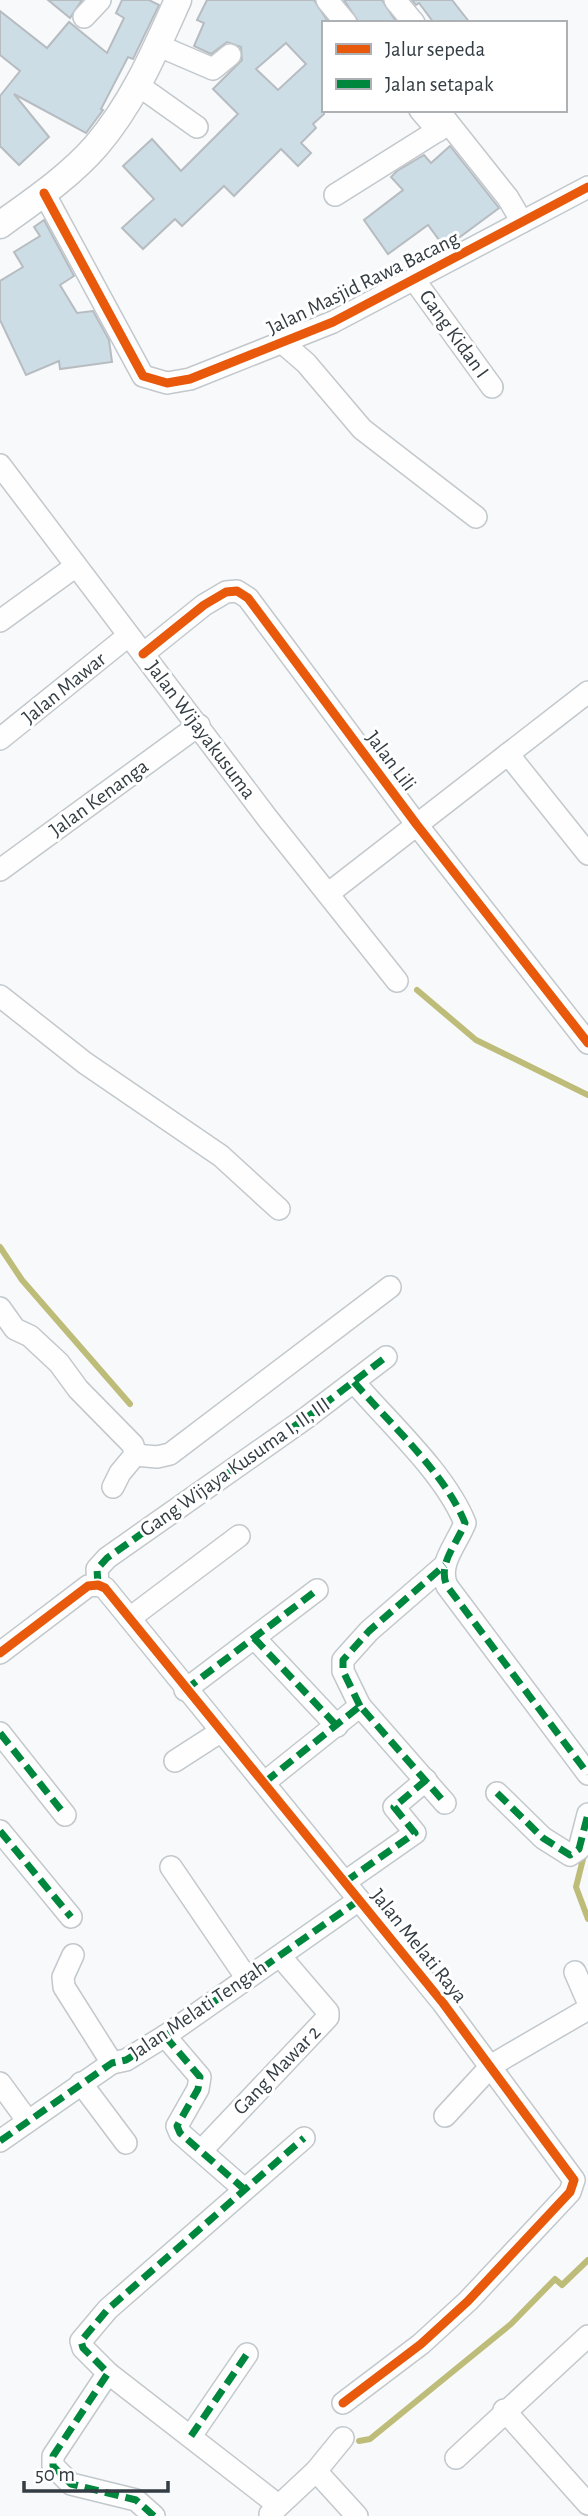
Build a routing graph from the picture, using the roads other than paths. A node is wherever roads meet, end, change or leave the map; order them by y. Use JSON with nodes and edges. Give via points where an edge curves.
{"nodes":[{"id":1,"x":100,"y":0,"type":"edge"},
{"id":2,"x":178,"y":0,"type":"edge"},
{"id":3,"x":327,"y":0,"type":"edge"},
{"id":4,"x":395,"y":0,"type":"edge"},
{"id":5,"x":84,"y":17,"type":"dead end"},
{"id":6,"x":344,"y":21,"type":"edge"},
{"id":7,"x":412,"y":21,"type":"edge"},
{"id":8,"x":172,"y":52,"type":"junction"},
{"id":9,"x":230,"y":55,"type":"dead end"},
{"id":10,"x":138,"y":85,"type":"junction"},
{"id":11,"x":424,"y":112,"type":"edge"},
{"id":12,"x":441,"y":122,"type":"edge"},
{"id":13,"x":197,"y":127,"type":"dead end"},
{"id":14,"x":588,"y":187,"type":"edge"},
{"id":15,"x":44,"y":193,"type":"junction"},
{"id":16,"x":335,"y":195,"type":"dead end"},
{"id":17,"x":522,"y":222,"type":"junction"},
{"id":18,"x":0,"y":225,"type":"edge"},
{"id":19,"x":415,"y":281,"type":"junction"},
{"id":20,"x":284,"y":344,"type":"junction"},
{"id":21,"x":492,"y":387,"type":"dead end"},
{"id":22,"x":4,"y":480,"type":"edge"},
{"id":23,"x":476,"y":517,"type":"dead end"},
{"id":24,"x":76,"y":566,"type":"junction"},
{"id":25,"x":0,"y":621,"type":"edge"},
{"id":26,"x":128,"y":636,"type":"junction"},
{"id":27,"x":144,"y":654,"type":"junction"},
{"id":28,"x":588,"y":692,"type":"edge"},
{"id":29,"x":199,"y":725,"type":"junction"},
{"id":30,"x":0,"y":739,"type":"edge"},
{"id":31,"x":508,"y":754,"type":"junction"},
{"id":32,"x":417,"y":825,"type":"junction"},
{"id":33,"x":588,"y":854,"type":"edge"},
{"id":34,"x":0,"y":870,"type":"edge"},
{"id":35,"x":329,"y":893,"type":"junction"},
{"id":36,"x":397,"y":981,"type":"dead end"},
{"id":37,"x":0,"y":996,"type":"edge"},
{"id":38,"x":588,"y":1043,"type":"edge"},
{"id":39,"x":279,"y":1209,"type":"dead end"},
{"id":40,"x":390,"y":1287,"type":"dead end"},
{"id":41,"x":0,"y":1308,"type":"edge"},
{"id":42,"x":7,"y":1336,"type":"edge"},
{"id":43,"x":386,"y":1357,"type":"dead end"},
{"id":44,"x":354,"y":1382,"type":"junction"},
{"id":45,"x":135,"y":1455,"type":"junction"},
{"id":46,"x":113,"y":1488,"type":"dead end"},
{"id":47,"x":239,"y":1536,"type":"dead end"},
{"id":48,"x":445,"y":1565,"type":"junction"},
{"id":49,"x":97,"y":1585,"type":"junction"},
{"id":50,"x":317,"y":1590,"type":"dead end"},
{"id":51,"x":130,"y":1618,"type":"junction"},
{"id":52,"x":261,"y":1645,"type":"dead end"},
{"id":53,"x":0,"y":1653,"type":"edge"},
{"id":54,"x":185,"y":1690,"type":"junction"},
{"id":55,"x":359,"y":1706,"type":"junction"},
{"id":56,"x":337,"y":1726,"type":"junction"},
{"id":57,"x":220,"y":1732,"type":"junction"},
{"id":58,"x":0,"y":1734,"type":"edge"},
{"id":59,"x":176,"y":1761,"type":"dead end"},
{"id":60,"x":588,"y":1773,"type":"edge"},
{"id":61,"x":426,"y":1780,"type":"junction"},
{"id":62,"x":265,"y":1782,"type":"junction"},
{"id":63,"x":498,"y":1793,"type":"dead end"},
{"id":64,"x":445,"y":1803,"type":"dead end"},
{"id":65,"x":588,"y":1814,"type":"edge"},
{"id":66,"x":65,"y":1815,"type":"dead end"},
{"id":67,"x":0,"y":1830,"type":"edge"},
{"id":68,"x":170,"y":1867,"type":"dead end"},
{"id":69,"x":345,"y":1882,"type":"junction"},
{"id":70,"x":359,"y":1900,"type":"junction"},
{"id":71,"x":71,"y":1917,"type":"dead end"},
{"id":72,"x":73,"y":1955,"type":"dead end"},
{"id":73,"x":280,"y":1956,"type":"junction"},
{"id":74,"x":575,"y":1972,"type":"dead end"},
{"id":75,"x":246,"y":1977,"type":"junction"},
{"id":76,"x":588,"y":2002,"type":"edge"},
{"id":77,"x":588,"y":2009,"type":"edge"},
{"id":78,"x":165,"y":2036,"type":"junction"},
{"id":79,"x":112,"y":2063,"type":"junction"},
{"id":80,"x":492,"y":2065,"type":"junction"},
{"id":81,"x":0,"y":2083,"type":"edge"},
{"id":82,"x":81,"y":2083,"type":"junction"},
{"id":83,"x":445,"y":2116,"type":"dead end"},
{"id":84,"x":27,"y":2120,"type":"junction"},
{"id":85,"x":303,"y":2138,"type":"dead end"},
{"id":86,"x":0,"y":2141,"type":"edge"},
{"id":87,"x":126,"y":2143,"type":"dead end"},
{"id":88,"x":202,"y":2150,"type":"junction"},
{"id":89,"x":244,"y":2189,"type":"junction"},
{"id":90,"x":588,"y":2336,"type":"edge"},
{"id":91,"x":247,"y":2354,"type":"dead end"},
{"id":92,"x":108,"y":2373,"type":"junction"},
{"id":93,"x":343,"y":2403,"type":"dead end"},
{"id":94,"x":504,"y":2410,"type":"junction"},
{"id":95,"x":191,"y":2435,"type":"junction"},
{"id":96,"x":343,"y":2438,"type":"dead end"},
{"id":97,"x":456,"y":2458,"type":"dead end"},
{"id":98,"x":316,"y":2470,"type":"junction"},
{"id":99,"x":587,"y":2502,"type":"edge"},
{"id":100,"x":274,"y":2511,"type":"edge"},
{"id":101,"x":155,"y":2516,"type":"edge"},
{"id":102,"x":356,"y":2516,"type":"edge"}],
"edges":[{"from":1,"to":5,"type":"street"},
{"from":2,"to":8,"type":"main road"},
{"from":3,"to":6,"type":"street"},
{"from":4,"to":7,"type":"street"},
{"from":8,"to":9,"type":"street","via":[[213,69]]},
{"from":8,"to":10,"type":"main road"},
{"from":10,"to":13,"type":"street"},
{"from":10,"to":15,"type":"main road","via":[[96,147]]},
{"from":11,"to":12,"type":"street"},
{"from":12,"to":16,"type":"street"},
{"from":12,"to":17,"type":"street","via":[[493,178]]},
{"from":14,"to":17,"type":"street","name":"Jalan Masjid Rawa Bacang"},
{"from":15,"to":18,"type":"main road"},
{"from":15,"to":20,"type":"street","name":"Jalan Masjid Rawa Bacang","via":[[143,376],[167,383],[190,379]]},
{"from":17,"to":19,"type":"street","name":"Jalan Masjid Rawa Bacang"},
{"from":19,"to":20,"type":"street","name":"Jalan Masjid Rawa Bacang"},
{"from":19,"to":21,"type":"street","name":"Gang Kidan I"},
{"from":20,"to":23,"type":"street","via":[[362,429]]},
{"from":22,"to":24,"type":"street","name":"Jalan Wijayakusuma"},
{"from":24,"to":25,"type":"street"},
{"from":24,"to":26,"type":"street","name":"Jalan Wijayakusuma"},
{"from":26,"to":27,"type":"street","name":"Jalan Wijayakusuma"},
{"from":26,"to":30,"type":"street","name":"Jalan Mawar"},
{"from":27,"to":29,"type":"street","name":"Jalan Wijayakusuma"},
{"from":27,"to":32,"type":"street","name":"Jalan Lili","via":[[204,605],[237,591],[248,598]]},
{"from":28,"to":31,"type":"street"},
{"from":29,"to":34,"type":"street","name":"Jalan Kenanga"},
{"from":29,"to":35,"type":"street","name":"Jalan Wijayakusuma"},
{"from":31,"to":32,"type":"street"},
{"from":31,"to":33,"type":"street"},
{"from":32,"to":35,"type":"street"},
{"from":32,"to":38,"type":"street","name":"Jalan Lili"},
{"from":35,"to":36,"type":"street","name":"Jalan Wijayakusuma"},
{"from":37,"to":39,"type":"street","via":[[85,1063],[221,1157]]},
{"from":40,"to":45,"type":"street","via":[[170,1454]]},
{"from":41,"to":42,"type":"street"},
{"from":42,"to":45,"type":"street","via":[[30,1336],[132,1445]]},
{"from":43,"to":44,"type":"street","name":"Gang Wijaya Kusuma I, II, III"},
{"from":44,"to":48,"type":"street","via":[[461,1512],[465,1523]]},
{"from":44,"to":49,"type":"street","name":"Gang Wijaya Kusuma I, II, III","via":[[107,1558],[97,1569]]},
{"from":45,"to":46,"type":"street"},
{"from":47,"to":51,"type":"street"},
{"from":48,"to":55,"type":"street","via":[[369,1631],[343,1660],[343,1671]]},
{"from":48,"to":60,"type":"street","via":[[447,1586]]},
{"from":49,"to":51,"type":"street","name":"Jalan Melati Raya","via":[[105,1588]]},
{"from":49,"to":53,"type":"street","via":[[88,1586]]},
{"from":50,"to":54,"type":"street"},
{"from":51,"to":54,"type":"street","name":"Jalan Melati Raya"},
{"from":52,"to":56,"type":"street"},
{"from":54,"to":57,"type":"street","name":"Jalan Melati Raya"},
{"from":55,"to":56,"type":"street"},
{"from":55,"to":61,"type":"street"},
{"from":56,"to":62,"type":"street"},
{"from":57,"to":59,"type":"street"},
{"from":57,"to":62,"type":"street","name":"Jalan Melati Raya"},
{"from":58,"to":66,"type":"street"},
{"from":61,"to":64,"type":"street"},
{"from":61,"to":69,"type":"street","via":[[394,1807],[415,1833]]},
{"from":62,"to":69,"type":"street","name":"Jalan Melati Raya"},
{"from":63,"to":65,"type":"street","via":[[543,1838],[570,1855],[579,1849]]},
{"from":67,"to":71,"type":"street"},
{"from":68,"to":75,"type":"street"},
{"from":69,"to":70,"type":"street","name":"Jalan Melati Raya"},
{"from":70,"to":73,"type":"street","name":"Jalan Melati Tengah"},
{"from":70,"to":80,"type":"street","name":"Jalan Melati Raya"},
{"from":72,"to":79,"type":"street","via":[[63,1977],[64,1987]]},
{"from":73,"to":75,"type":"street","name":"Jalan Melati Tengah"},
{"from":73,"to":88,"type":"street","name":"Gang Mawar 2","via":[[328,2017]]},
{"from":74,"to":76,"type":"street"},
{"from":75,"to":78,"type":"street","name":"Jalan Melati Tengah"},
{"from":77,"to":80,"type":"street"},
{"from":78,"to":79,"type":"street","name":"Jalan Melati Tengah","via":[[126,2060]]},
{"from":78,"to":88,"type":"street","via":[[200,2077],[177,2126]]},
{"from":79,"to":82,"type":"street","name":"Jalan Melati Tengah"},
{"from":80,"to":83,"type":"street"},
{"from":80,"to":93,"type":"street","name":"Jalan Melati Raya","via":[[560,2156],[574,2185],[468,2301],[421,2344]]},
{"from":81,"to":84,"type":"street"},
{"from":82,"to":84,"type":"street","name":"Jalan Melati Tengah"},
{"from":82,"to":87,"type":"street"},
{"from":84,"to":86,"type":"street","name":"Jalan Melati Tengah"},
{"from":85,"to":89,"type":"street"},
{"from":88,"to":89,"type":"street"},
{"from":89,"to":92,"type":"street","via":[[85,2334],[83,2348]]},
{"from":90,"to":94,"type":"street"},
{"from":91,"to":95,"type":"street"},
{"from":92,"to":95,"type":"street"},
{"from":92,"to":101,"type":"street","via":[[53,2456],[53,2466],[71,2484],[136,2500]]},
{"from":94,"to":97,"type":"street"},
{"from":94,"to":99,"type":"street"},
{"from":95,"to":100,"type":"street"},
{"from":96,"to":98,"type":"street"},
{"from":98,"to":100,"type":"street"},
{"from":98,"to":102,"type":"street"}]}
